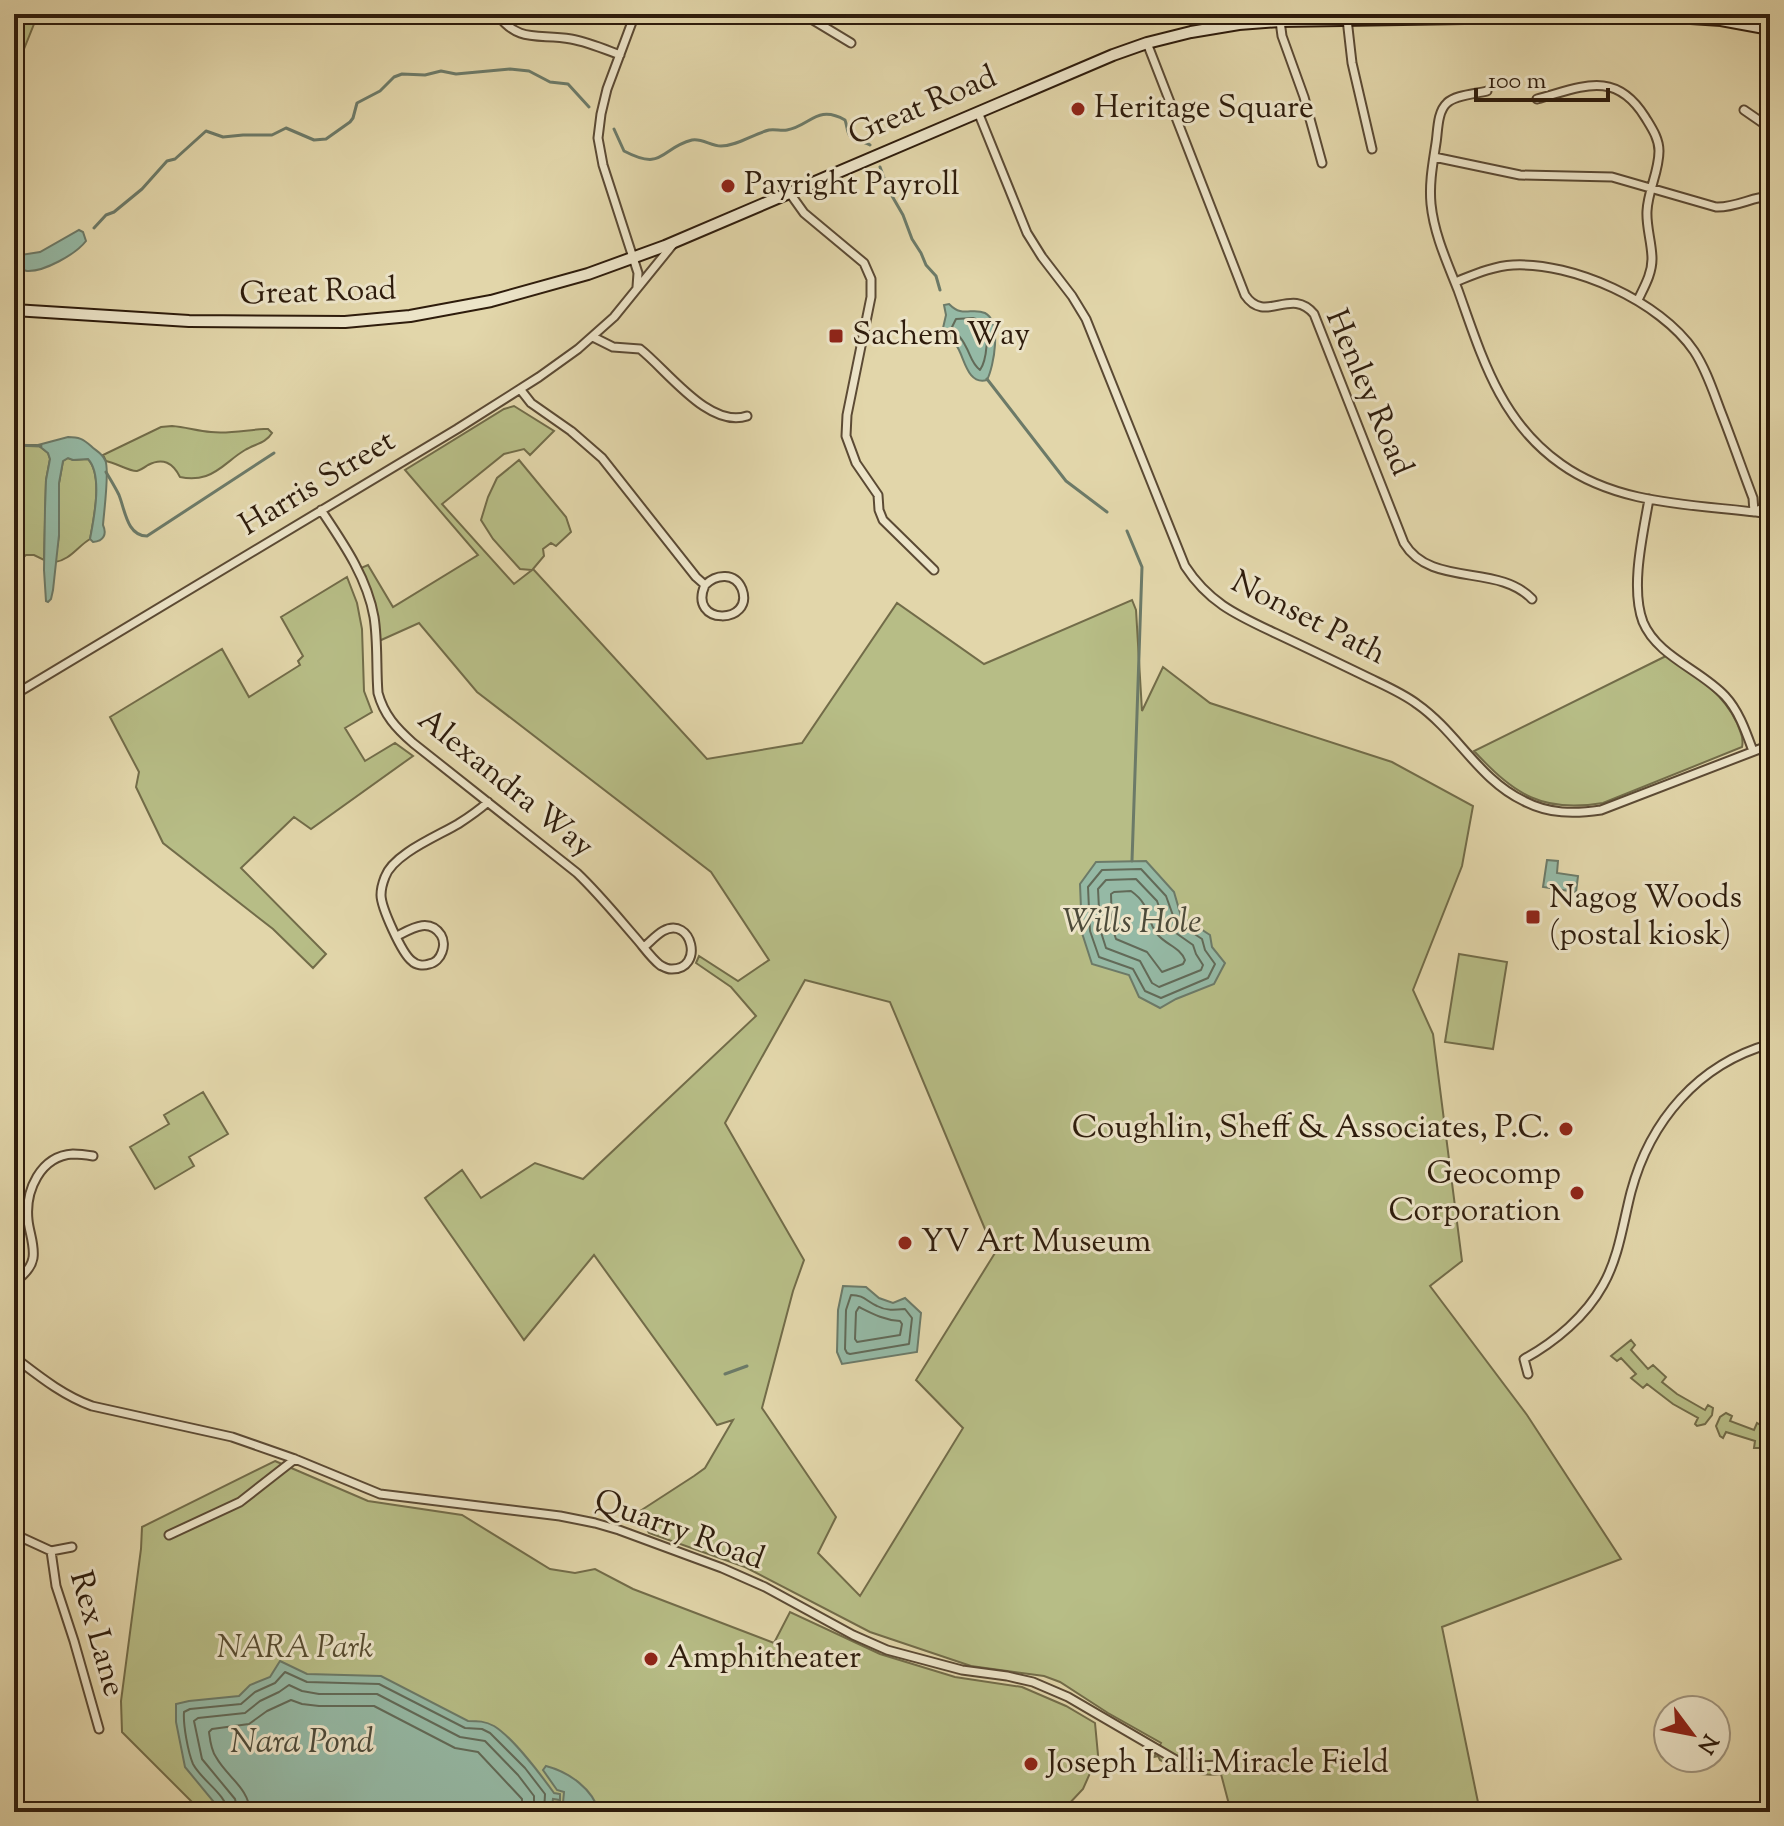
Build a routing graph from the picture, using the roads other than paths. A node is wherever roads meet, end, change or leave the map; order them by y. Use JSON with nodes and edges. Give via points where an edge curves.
{"nodes":[{"id":1,"x":497,"y":14,"type":"edge"},
{"id":2,"x":635,"y":14,"type":"edge"},
{"id":3,"x":657,"y":14,"type":"edge"},
{"id":4,"x":697,"y":14,"type":"edge"},
{"id":5,"x":803,"y":14,"type":"edge"},
{"id":6,"x":1334,"y":17,"type":"edge"},
{"id":7,"x":1347,"y":19,"type":"junction"},
{"id":8,"x":1280,"y":21,"type":"junction"},
{"id":9,"x":1770,"y":29,"type":"edge"},
{"id":10,"x":851,"y":43,"type":"dead end"},
{"id":11,"x":1147,"y":43,"type":"junction"},
{"id":12,"x":620,"y":55,"type":"junction"},
{"id":13,"x":1487,"y":91,"type":"dead end"},
{"id":14,"x":1537,"y":99,"type":"dead end"},
{"id":15,"x":1744,"y":110,"type":"dead end"},
{"id":16,"x":978,"y":112,"type":"junction"},
{"id":17,"x":1770,"y":128,"type":"edge"},
{"id":18,"x":1372,"y":149,"type":"dead end"},
{"id":19,"x":1434,"y":157,"type":"junction"},
{"id":20,"x":1322,"y":163,"type":"dead end"},
{"id":21,"x":1652,"y":188,"type":"junction"},
{"id":22,"x":789,"y":192,"type":"junction"},
{"id":23,"x":1770,"y":196,"type":"edge"},
{"id":24,"x":676,"y":241,"type":"junction"},
{"id":25,"x":634,"y":258,"type":"junction"},
{"id":26,"x":1455,"y":282,"type":"junction"},
{"id":27,"x":632,"y":296,"type":"junction"},
{"id":28,"x":1638,"y":300,"type":"junction"},
{"id":29,"x":14,"y":310,"type":"edge"},
{"id":30,"x":593,"y":337,"type":"junction"},
{"id":31,"x":520,"y":389,"type":"junction"},
{"id":32,"x":747,"y":416,"type":"dead end"},
{"id":33,"x":1649,"y":499,"type":"junction"},
{"id":34,"x":1770,"y":505,"type":"edge"},
{"id":35,"x":321,"y":510,"type":"junction"},
{"id":36,"x":1754,"y":512,"type":"junction"},
{"id":37,"x":1770,"y":514,"type":"edge"},
{"id":38,"x":934,"y":570,"type":"dead end"},
{"id":39,"x":705,"y":585,"type":"junction"},
{"id":40,"x":1532,"y":599,"type":"dead end"},
{"id":41,"x":14,"y":695,"type":"edge"},
{"id":42,"x":1770,"y":745,"type":"edge"},
{"id":43,"x":1753,"y":751,"type":"junction"},
{"id":44,"x":488,"y":802,"type":"junction"},
{"id":45,"x":397,"y":936,"type":"junction"},
{"id":46,"x":644,"y":947,"type":"junction"},
{"id":47,"x":1770,"y":1044,"type":"edge"},
{"id":48,"x":93,"y":1156,"type":"dead end"},
{"id":49,"x":14,"y":1282,"type":"edge"},
{"id":50,"x":14,"y":1357,"type":"edge"},
{"id":51,"x":1528,"y":1374,"type":"dead end"},
{"id":52,"x":295,"y":1459,"type":"junction"},
{"id":53,"x":14,"y":1534,"type":"edge"},
{"id":54,"x":169,"y":1535,"type":"dead end"},
{"id":55,"x":72,"y":1547,"type":"dead end"},
{"id":56,"x":51,"y":1551,"type":"junction"},
{"id":57,"x":99,"y":1729,"type":"dead end"},
{"id":58,"x":1222,"y":1765,"type":"dead end"}],
"edges":[{"from":1,"to":12,"type":"street","via":[[519,34],[573,39]]},
{"from":2,"to":12,"type":"street"},
{"from":3,"to":4,"type":"street","via":[[677,19]]},
{"from":5,"to":10,"type":"street"},
{"from":6,"to":7,"type":"main road","name":"Great Road"},
{"from":6,"to":8,"type":"main road","name":"Great Road"},
{"from":7,"to":9,"type":"main road","name":"Great Road","via":[[1665,15]]},
{"from":7,"to":18,"type":"street"},
{"from":8,"to":11,"type":"main road","name":"Great Road","via":[[1206,29]]},
{"from":8,"to":20,"type":"street"},
{"from":11,"to":16,"type":"main road","name":"Great Road"},
{"from":11,"to":40,"type":"street","name":"Henley Road","via":[[1245,295],[1261,308],[1296,302],[1314,314],[1409,551],[1437,568],[1512,584]]},
{"from":12,"to":25,"type":"street","via":[[598,138]]},
{"from":13,"to":19,"type":"street","via":[[1445,105]]},
{"from":14,"to":21,"type":"street","via":[[1596,85],[1626,94],[1658,141]]},
{"from":15,"to":17,"type":"street"},
{"from":16,"to":22,"type":"main road","name":"Great Road"},
{"from":16,"to":43,"type":"street","name":"Nonset Path","via":[[1027,233],[1091,332],[1185,566],[1209,596],[1416,703],[1493,781],[1543,809],[1601,810]]},
{"from":19,"to":21,"type":"street","via":[[1511,174],[1603,176]]},
{"from":19,"to":26,"type":"street","via":[[1433,216]]},
{"from":21,"to":23,"type":"street","via":[[1716,207]]},
{"from":21,"to":28,"type":"street","via":[[1646,215],[1651,267]]},
{"from":22,"to":24,"type":"main road","name":"Great Road"},
{"from":22,"to":38,"type":"street","via":[[804,213],[869,270],[871,297],[846,436],[856,463],[878,495],[883,520]]},
{"from":24,"to":25,"type":"main road","name":"Great Road"},
{"from":24,"to":27,"type":"street","name":"Harris Street"},
{"from":25,"to":27,"type":"street","via":[[639,278]]},
{"from":25,"to":29,"type":"main road","name":"Great Road","via":[[503,298],[371,320],[189,321]]},
{"from":26,"to":28,"type":"street","via":[[1502,266],[1532,265],[1578,275]]},
{"from":26,"to":33,"type":"street","via":[[1497,392],[1530,437],[1586,479]]},
{"from":27,"to":30,"type":"street","name":"Harris Street"},
{"from":28,"to":36,"type":"street","via":[[1674,328],[1698,358]]},
{"from":30,"to":31,"type":"street","name":"Harris Street"},
{"from":30,"to":32,"type":"street","via":[[613,347],[640,349],[685,391],[725,418]]},
{"from":31,"to":35,"type":"street","name":"Harris Street"},
{"from":31,"to":39,"type":"street","via":[[602,458]]},
{"from":33,"to":36,"type":"street"},
{"from":33,"to":43,"type":"street","via":[[1639,575],[1642,620],[1659,644],[1728,698]]},
{"from":34,"to":36,"type":"street"},
{"from":35,"to":41,"type":"street","name":"Harris Street"},
{"from":35,"to":44,"type":"street","name":"Alexandra Way","via":[[367,592],[375,625],[378,693],[386,714]]},
{"from":36,"to":37,"type":"street"},
{"from":39,"to":39,"type":"street","via":[[702,598],[711,614],[729,616],[740,607],[742,591],[735,580],[719,576]]},
{"from":42,"to":43,"type":"street","name":"Nonset Path"},
{"from":44,"to":45,"type":"street","via":[[388,870],[381,896]]},
{"from":44,"to":46,"type":"street","name":"Alexandra Way","via":[[577,873]]},
{"from":45,"to":45,"type":"street","via":[[416,964],[429,964],[442,953],[442,936],[429,926]]},
{"from":46,"to":46,"type":"street","name":"Alexandra Way","via":[[661,966],[673,969],[685,964],[693,949],[686,933],[673,928]]},
{"from":47,"to":51,"type":"street","via":[[1715,1069],[1667,1113],[1639,1167],[1602,1287],[1582,1314],[1524,1359]]},
{"from":48,"to":49,"type":"street","via":[[61,1157],[37,1175],[27,1209],[34,1255]]},
{"from":50,"to":52,"type":"street","name":"Quarry Road","via":[[75,1400],[232,1437]]},
{"from":52,"to":54,"type":"street","via":[[240,1502]]},
{"from":52,"to":58,"type":"street","name":"Quarry Road","via":[[380,1494],[560,1516],[619,1530],[722,1568],[887,1650],[1033,1682],[1176,1760]]},
{"from":53,"to":56,"type":"street"},
{"from":55,"to":56,"type":"street"},
{"from":56,"to":57,"type":"street","name":"Rex Lane","via":[[56,1586]]}]}
